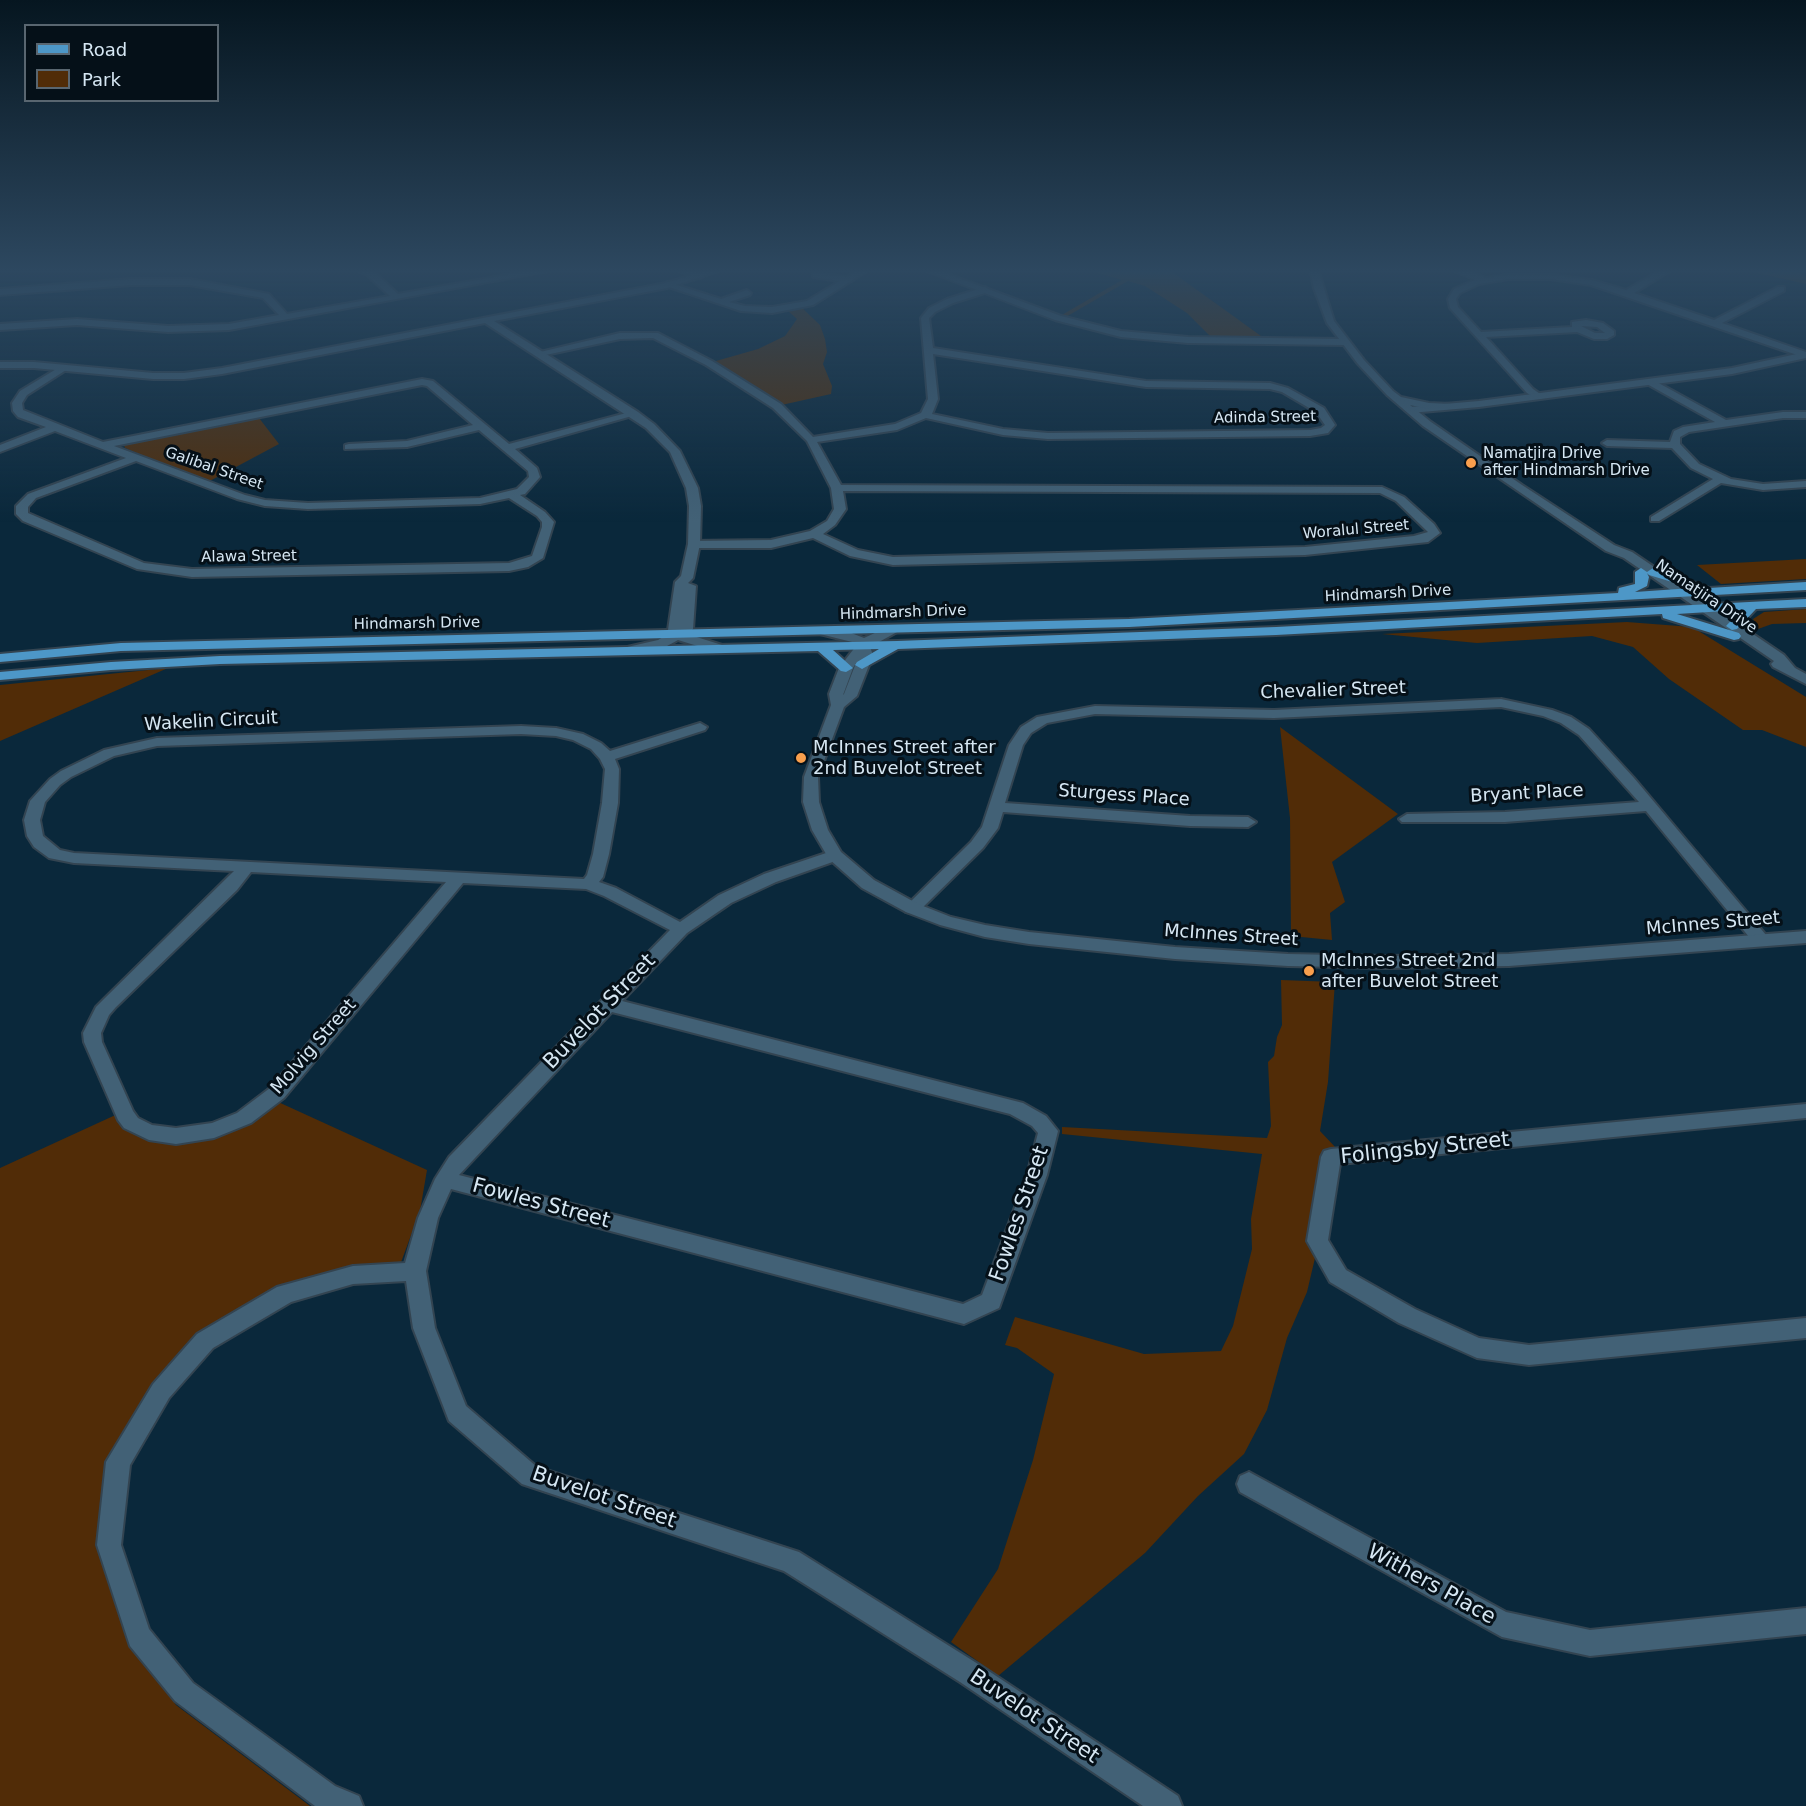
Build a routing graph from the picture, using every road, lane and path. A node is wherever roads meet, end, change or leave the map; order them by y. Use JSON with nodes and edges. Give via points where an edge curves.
{"nodes":[{"id":1,"x":315,"y":353,"type":"edge"},
{"id":2,"x":541,"y":353,"type":"edge"},
{"id":3,"x":691,"y":353,"type":"edge"},
{"id":4,"x":928,"y":353,"type":"edge"},
{"id":5,"x":949,"y":353,"type":"edge"},
{"id":6,"x":1355,"y":353,"type":"edge"},
{"id":7,"x":1494,"y":353,"type":"edge"},
{"id":8,"x":1806,"y":355,"type":"edge"},
{"id":9,"x":0,"y":364,"type":"edge"},
{"id":10,"x":63,"y":368,"type":"junction"},
{"id":11,"x":1650,"y":381,"type":"junction"},
{"id":12,"x":1538,"y":396,"type":"junction"},
{"id":13,"x":1397,"y":399,"type":"junction"},
{"id":14,"x":1450,"y":408,"type":"junction"},
{"id":15,"x":1413,"y":412,"type":"junction"},
{"id":16,"x":634,"y":414,"type":"junction"},
{"id":17,"x":925,"y":415,"type":"junction"},
{"id":18,"x":1806,"y":415,"type":"edge"},
{"id":19,"x":1724,"y":423,"type":"junction"},
{"id":20,"x":1427,"y":424,"type":"junction"},
{"id":21,"x":481,"y":426,"type":"junction"},
{"id":22,"x":53,"y":428,"type":"junction"},
{"id":23,"x":812,"y":440,"type":"junction"},
{"id":24,"x":1607,"y":443,"type":"dead end"},
{"id":25,"x":105,"y":444,"type":"junction"},
{"id":26,"x":1675,"y":445,"type":"junction"},
{"id":27,"x":349,"y":447,"type":"dead end"},
{"id":28,"x":506,"y":448,"type":"junction"},
{"id":29,"x":0,"y":449,"type":"edge"},
{"id":30,"x":137,"y":457,"type":"junction"},
{"id":31,"x":1720,"y":479,"type":"junction"},
{"id":32,"x":1805,"y":485,"type":"edge"},
{"id":33,"x":837,"y":489,"type":"junction"},
{"id":34,"x":513,"y":495,"type":"junction"},
{"id":35,"x":1655,"y":519,"type":"dead end"},
{"id":36,"x":814,"y":534,"type":"junction"},
{"id":37,"x":694,"y":544,"type":"junction"},
{"id":38,"x":1647,"y":572,"type":"junction"},
{"id":39,"x":1806,"y":586,"type":"edge"},
{"id":40,"x":1714,"y":591,"type":"junction"},
{"id":41,"x":1678,"y":593,"type":"junction"},
{"id":42,"x":1546,"y":601,"type":"junction"},
{"id":43,"x":1806,"y":603,"type":"edge"},
{"id":44,"x":1752,"y":606,"type":"junction"},
{"id":45,"x":1701,"y":609,"type":"junction"},
{"id":46,"x":1656,"y":612,"type":"junction"},
{"id":47,"x":892,"y":629,"type":"junction"},
{"id":48,"x":825,"y":631,"type":"junction"},
{"id":49,"x":1733,"y":631,"type":"junction"},
{"id":50,"x":680,"y":634,"type":"junction"},
{"id":51,"x":863,"y":645,"type":"junction"},
{"id":52,"x":897,"y":645,"type":"junction"},
{"id":53,"x":820,"y":646,"type":"junction"},
{"id":54,"x":717,"y":648,"type":"junction"},
{"id":55,"x":627,"y":651,"type":"junction"},
{"id":56,"x":0,"y":658,"type":"edge"},
{"id":57,"x":862,"y":665,"type":"junction"},
{"id":58,"x":846,"y":668,"type":"junction"},
{"id":59,"x":0,"y":676,"type":"edge"},
{"id":60,"x":1806,"y":680,"type":"edge"},
{"id":61,"x":838,"y":705,"type":"junction"},
{"id":62,"x":700,"y":727,"type":"dead end"},
{"id":63,"x":607,"y":757,"type":"junction"},
{"id":64,"x":1649,"y":806,"type":"junction"},
{"id":65,"x":998,"y":807,"type":"junction"},
{"id":66,"x":1407,"y":819,"type":"dead end"},
{"id":67,"x":1248,"y":822,"type":"dead end"},
{"id":68,"x":835,"y":855,"type":"junction"},
{"id":69,"x":246,"y":867,"type":"junction"},
{"id":70,"x":458,"y":878,"type":"junction"},
{"id":71,"x":588,"y":884,"type":"junction"},
{"id":72,"x":912,"y":908,"type":"junction"},
{"id":73,"x":681,"y":929,"type":"junction"},
{"id":74,"x":1806,"y":937,"type":"edge"},
{"id":75,"x":1760,"y":939,"type":"junction"},
{"id":76,"x":607,"y":1004,"type":"junction"},
{"id":77,"x":1806,"y":1111,"type":"edge"},
{"id":78,"x":445,"y":1179,"type":"junction"},
{"id":79,"x":415,"y":1271,"type":"junction"},
{"id":80,"x":1806,"y":1328,"type":"edge"},
{"id":81,"x":1249,"y":1484,"type":"dead end"},
{"id":82,"x":1806,"y":1621,"type":"edge"},
{"id":83,"x":349,"y":1806,"type":"edge"},
{"id":84,"x":1168,"y":1806,"type":"edge"}],
"edges":[{"from":1,"to":10,"type":"street","via":[[184,376]]},
{"from":2,"to":16,"type":"street"},
{"from":3,"to":23,"type":"street","via":[[769,401]]},
{"from":4,"to":17,"type":"street","via":[[933,399]]},
{"from":5,"to":17,"type":"street","name":"Adinda Street","via":[[1146,384],[1270,386],[1286,390],[1320,410],[1330,425],[1324,431],[1310,433],[1048,436],[1003,432]]},
{"from":6,"to":13,"type":"street","name":"Namatjira Drive"},
{"from":7,"to":12,"type":"street"},
{"from":8,"to":11,"type":"street","via":[[1732,371]]},
{"from":9,"to":10,"type":"street"},
{"from":10,"to":22,"type":"street","name":"Galibal Street","via":[[29,387],[17,403],[22,415]]},
{"from":11,"to":12,"type":"street"},
{"from":11,"to":19,"type":"street"},
{"from":12,"to":14,"type":"street"},
{"from":13,"to":14,"type":"street"},
{"from":13,"to":15,"type":"street","name":"Namatjira Drive"},
{"from":14,"to":15,"type":"street"},
{"from":14,"to":20,"type":"street"},
{"from":15,"to":20,"type":"street","name":"Namatjira Drive"},
{"from":16,"to":28,"type":"street"},
{"from":16,"to":37,"type":"street","via":[[664,438],[688,475],[695,506]]},
{"from":17,"to":23,"type":"street","via":[[890,428]]},
{"from":18,"to":19,"type":"street"},
{"from":19,"to":26,"type":"street","via":[[1678,433]]},
{"from":20,"to":38,"type":"street","name":"Namatjira Drive","via":[[1619,557]]},
{"from":21,"to":25,"type":"street","via":[[430,383],[422,382]]},
{"from":21,"to":27,"type":"street","via":[[408,444]]},
{"from":21,"to":28,"type":"street"},
{"from":22,"to":25,"type":"street","name":"Galibal Street"},
{"from":22,"to":29,"type":"street"},
{"from":23,"to":33,"type":"street"},
{"from":24,"to":26,"type":"street"},
{"from":25,"to":30,"type":"street","name":"Galibal Street"},
{"from":26,"to":31,"type":"street","via":[[1695,466]]},
{"from":28,"to":34,"type":"street","via":[[533,470],[535,477],[529,486]]},
{"from":30,"to":34,"type":"street","name":"Galibal Street","via":[[241,496],[277,504],[469,501]]},
{"from":30,"to":34,"type":"street","name":"Alawa Street","via":[[32,496],[22,507],[22,514],[141,566],[169,571],[509,567],[537,558],[548,527],[545,518]]},
{"from":31,"to":32,"type":"street","via":[[1754,486]]},
{"from":31,"to":35,"type":"street"},
{"from":33,"to":36,"type":"street","via":[[837,516]]},
{"from":33,"to":36,"type":"street","name":"Woralul Street","via":[[1382,490],[1400,500],[1434,533],[1414,540],[1305,551],[893,561],[854,553]]},
{"from":36,"to":37,"type":"street","via":[[771,544]]},
{"from":37,"to":50,"type":"street","via":[[674,630]]},
{"from":38,"to":40,"type":"main road"},
{"from":38,"to":41,"type":"street","name":"Namatjira Drive"},
{"from":38,"to":42,"type":"main road","via":[[1641,586],[1627,591],[1556,595]]},
{"from":39,"to":40,"type":"main road","name":"Hindmarsh Drive"},
{"from":40,"to":41,"type":"main road","name":"Hindmarsh Drive"},
{"from":41,"to":42,"type":"main road","name":"Hindmarsh Drive"},
{"from":41,"to":45,"type":"street","name":"Namatjira Drive"},
{"from":42,"to":47,"type":"main road","name":"Hindmarsh Drive","via":[[1129,623]]},
{"from":43,"to":44,"type":"main road","name":"Hindmarsh Drive"},
{"from":44,"to":45,"type":"main road","name":"Hindmarsh Drive"},
{"from":44,"to":49,"type":"main road"},
{"from":45,"to":46,"type":"main road","name":"Hindmarsh Drive"},
{"from":45,"to":49,"type":"street","name":"Namatjira Drive"},
{"from":46,"to":49,"type":"main road"},
{"from":46,"to":52,"type":"main road","name":"Hindmarsh Drive"},
{"from":47,"to":48,"type":"main road","name":"Hindmarsh Drive"},
{"from":47,"to":51,"type":"street","name":"McInnes Street"},
{"from":48,"to":50,"type":"main road","name":"Hindmarsh Drive"},
{"from":48,"to":51,"type":"street","via":[[841,633]]},
{"from":49,"to":60,"type":"street","name":"Namatjira Drive","via":[[1770,660]]},
{"from":50,"to":54,"type":"street","via":[[684,639]]},
{"from":50,"to":55,"type":"street","via":[[662,643]]},
{"from":50,"to":56,"type":"main road","name":"Hindmarsh Drive","via":[[121,647]]},
{"from":51,"to":52,"type":"main road","name":"Hindmarsh Drive"},
{"from":51,"to":53,"type":"main road","name":"Hindmarsh Drive"},
{"from":51,"to":57,"type":"street","name":"McInnes Street","via":[[866,655]]},
{"from":51,"to":58,"type":"street","name":"McInnes Street"},
{"from":52,"to":57,"type":"main road"},
{"from":53,"to":54,"type":"main road","name":"Hindmarsh Drive"},
{"from":53,"to":58,"type":"main road"},
{"from":54,"to":55,"type":"main road","name":"Hindmarsh Drive"},
{"from":55,"to":59,"type":"main road","name":"Hindmarsh Drive","via":[[220,660]]},
{"from":57,"to":61,"type":"street","name":"McInnes Street","via":[[850,696]]},
{"from":58,"to":61,"type":"street","name":"McInnes Street","via":[[836,694]]},
{"from":61,"to":68,"type":"street","name":"McInnes Street","via":[[811,777],[810,802]]},
{"from":62,"to":63,"type":"street"},
{"from":63,"to":69,"type":"street","name":"Wakelin Circuit","via":[[578,737],[543,731],[157,742],[109,753],[79,767],[56,782],[34,811],[35,836],[40,844],[62,856]]},
{"from":63,"to":71,"type":"street","via":[[613,778],[610,803],[598,868]]},
{"from":64,"to":65,"type":"street","name":"Chevalier Street","via":[[1594,742],[1566,720],[1527,707],[1470,703],[1286,714],[1095,710],[1060,715],[1026,730],[1016,745]]},
{"from":64,"to":66,"type":"street","name":"Bryant Place","via":[[1505,817]]},
{"from":64,"to":75,"type":"street","name":"Chevalier Street"},
{"from":65,"to":67,"type":"street","name":"Sturgess Place"},
{"from":65,"to":72,"type":"street","name":"Chevalier Street","via":[[990,828],[977,845]]},
{"from":68,"to":72,"type":"street","name":"McInnes Street","via":[[868,884]]},
{"from":68,"to":73,"type":"street","name":"Buvelot Street","via":[[725,899]]},
{"from":69,"to":70,"type":"street","name":"Wakelin Circuit"},
{"from":69,"to":70,"type":"street","name":"Molvig Street","via":[[110,1003],[92,1033],[125,1115],[149,1132],[176,1136],[214,1130],[244,1118],[277,1093]]},
{"from":70,"to":71,"type":"street","name":"Wakelin Circuit"},
{"from":71,"to":73,"type":"street","name":"Wakelin Circuit"},
{"from":72,"to":75,"type":"street","name":"McInnes Street","via":[[956,924],[1029,938],[1175,953],[1299,960],[1509,960]]},
{"from":73,"to":76,"type":"street","name":"Buvelot Street"},
{"from":74,"to":75,"type":"street","name":"McInnes Street"},
{"from":76,"to":78,"type":"street","name":"Buvelot Street"},
{"from":76,"to":78,"type":"street","name":"Fowles Street","via":[[1016,1108],[1040,1120],[1048,1131],[1037,1175],[991,1301],[964,1314]]},
{"from":77,"to":80,"type":"street","name":"Folingsby Street","via":[[1331,1157],[1317,1241],[1338,1276],[1407,1316],[1477,1348],[1529,1355]]},
{"from":78,"to":79,"type":"street","name":"Buvelot Street","via":[[428,1218]]},
{"from":79,"to":83,"type":"street","via":[[353,1275],[285,1294],[205,1341],[161,1391],[118,1462],[110,1545],[139,1637],[184,1692],[325,1796]]},
{"from":79,"to":84,"type":"street","name":"Buvelot Street","via":[[424,1328],[457,1413],[530,1476],[790,1561],[969,1673]]},
{"from":81,"to":82,"type":"street","name":"Withers Place","via":[[1502,1624],[1590,1643]]}]}
